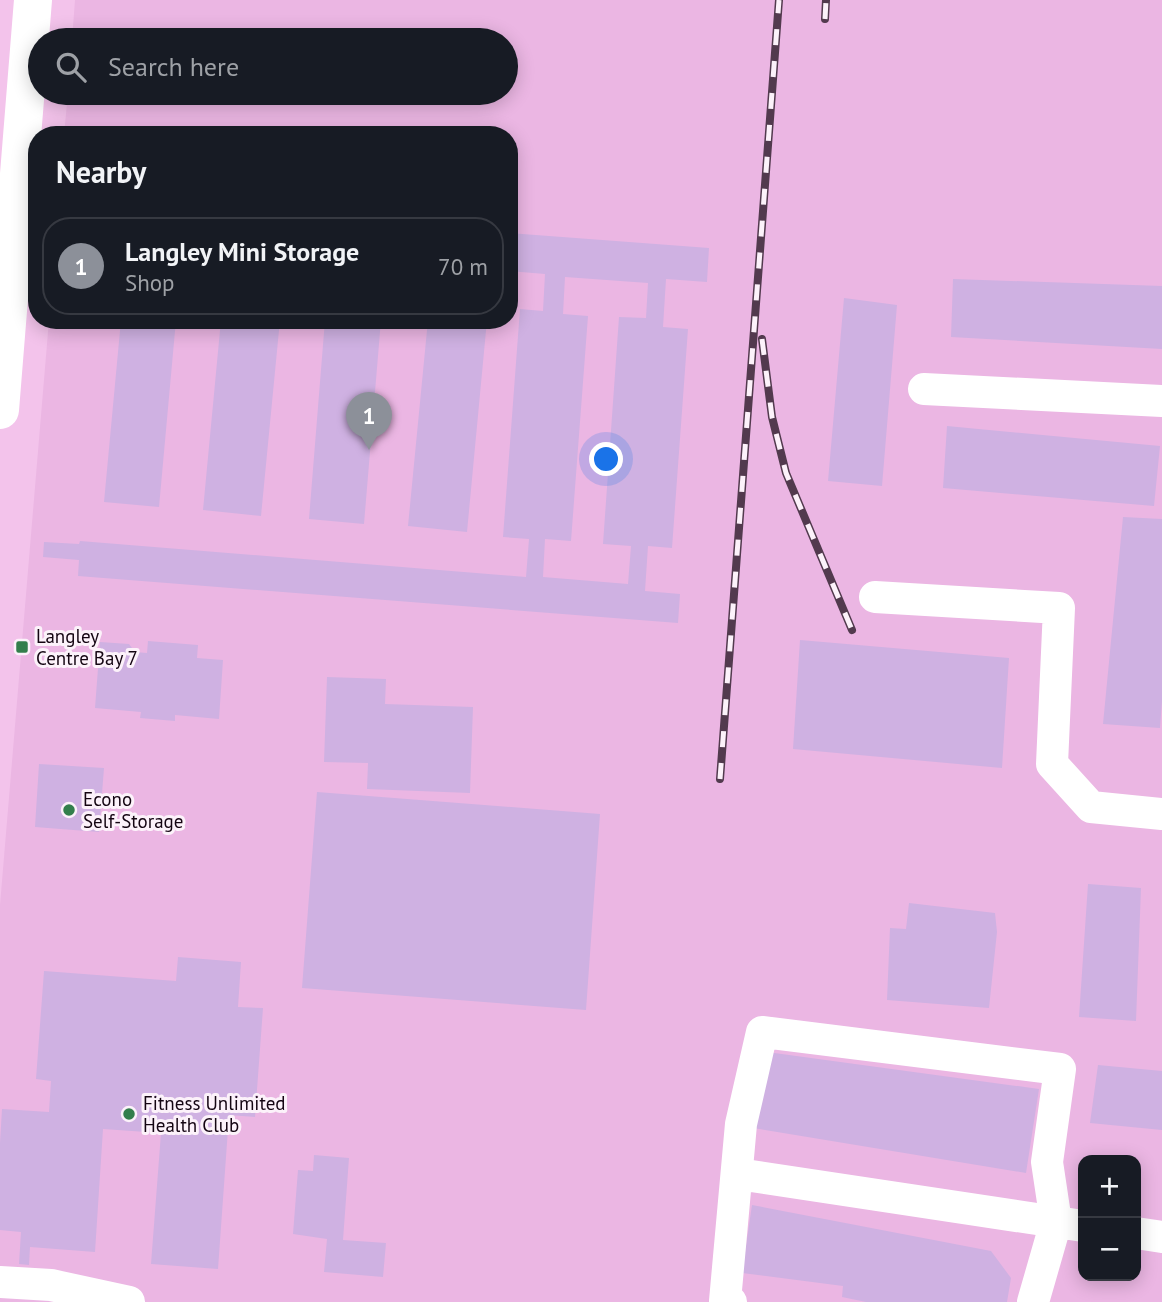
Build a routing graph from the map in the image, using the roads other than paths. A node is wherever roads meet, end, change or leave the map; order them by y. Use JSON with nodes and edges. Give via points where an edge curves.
{"nodes":[{"id":1,"x":33,"y":0,"type":"edge"},
{"id":2,"x":31,"y":28,"type":"edge"},
{"id":3,"x":28,"y":62,"type":"edge"},
{"id":4,"x":923,"y":389,"type":"dead end"},
{"id":5,"x":1162,"y":401,"type":"edge"},
{"id":6,"x":0,"y":410,"type":"edge"},
{"id":7,"x":875,"y":597,"type":"dead end"},
{"id":8,"x":1162,"y":814,"type":"edge"},
{"id":9,"x":738,"y":1174,"type":"junction"},
{"id":10,"x":1070,"y":1224,"type":"edge"},
{"id":11,"x":1141,"y":1234,"type":"edge"},
{"id":12,"x":1162,"y":1237,"type":"edge"},
{"id":13,"x":0,"y":1282,"type":"edge"},
{"id":14,"x":129,"y":1302,"type":"edge"},
{"id":15,"x":731,"y":1302,"type":"edge"},
{"id":16,"x":1033,"y":1302,"type":"edge"}],
"edges":[{"from":1,"to":2,"type":"main road"},
{"from":3,"to":6,"type":"main road"},
{"from":4,"to":5,"type":"street"},
{"from":7,"to":8,"type":"street","via":[[1059,608],[1052,764],[1091,807]]},
{"from":9,"to":10,"type":"street"},
{"from":9,"to":10,"type":"street","via":[[741,1124],[762,1032],[1060,1069],[1047,1162]]},
{"from":9,"to":15,"type":"street","via":[[725,1300]]},
{"from":10,"to":16,"type":"street"},
{"from":11,"to":12,"type":"street"},
{"from":13,"to":14,"type":"street","via":[[51,1285]]}]}
